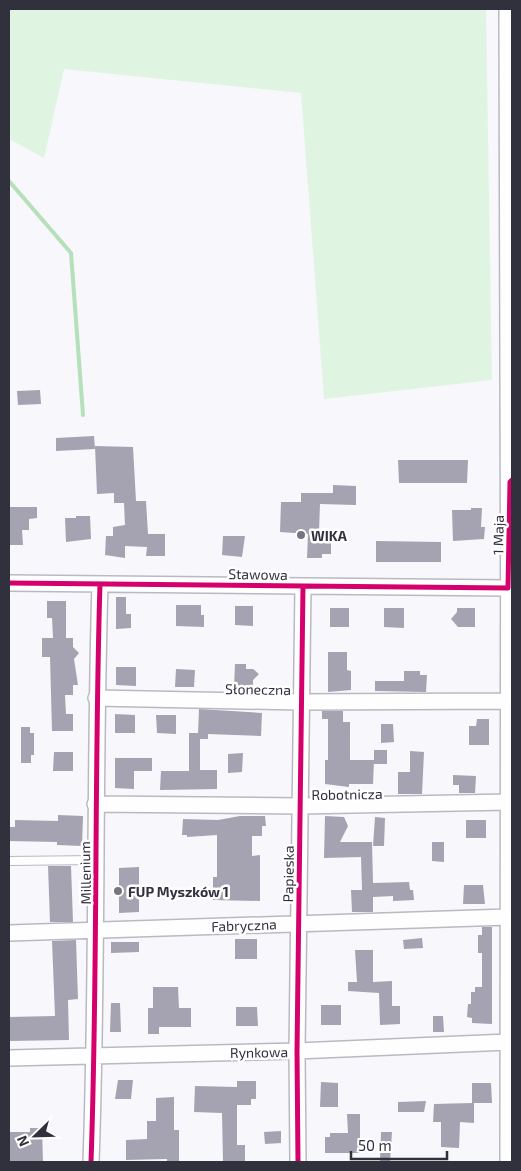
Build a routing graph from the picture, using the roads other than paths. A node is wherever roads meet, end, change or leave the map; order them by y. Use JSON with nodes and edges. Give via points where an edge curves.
{"nodes":[{"id":1,"x":507,"y":9,"type":"edge"},
{"id":2,"x":511,"y":481,"type":"edge"},
{"id":3,"x":9,"y":583,"type":"edge"},
{"id":4,"x":100,"y":584,"type":"junction"},
{"id":5,"x":303,"y":586,"type":"junction"},
{"id":6,"x":508,"y":588,"type":"junction"},
{"id":7,"x":96,"y":698,"type":"junction"},
{"id":8,"x":509,"y":701,"type":"junction"},
{"id":9,"x":300,"y":702,"type":"junction"},
{"id":10,"x":511,"y":781,"type":"edge"},
{"id":11,"x":509,"y":802,"type":"junction"},
{"id":12,"x":95,"y":804,"type":"junction"},
{"id":13,"x":300,"y":806,"type":"junction"},
{"id":14,"x":95,"y":860,"type":"junction"},
{"id":15,"x":9,"y":861,"type":"edge"},
{"id":16,"x":508,"y":917,"type":"junction"},
{"id":17,"x":299,"y":923,"type":"junction"},
{"id":18,"x":97,"y":930,"type":"junction"},
{"id":19,"x":9,"y":933,"type":"edge"},
{"id":20,"x":508,"y":1042,"type":"junction"},
{"id":21,"x":297,"y":1051,"type":"junction"},
{"id":22,"x":95,"y":1055,"type":"junction"},
{"id":23,"x":9,"y":1058,"type":"edge"},
{"id":24,"x":91,"y":1162,"type":"edge"},
{"id":25,"x":298,"y":1162,"type":"edge"},
{"id":26,"x":508,"y":1162,"type":"edge"}],
"edges":[{"from":1,"to":2,"type":"street","name":"1 Maja"},
{"from":2,"to":6,"type":"street","name":"1 Maja"},
{"from":3,"to":4,"type":"street","name":"Stawowa"},
{"from":4,"to":5,"type":"street","name":"Stawowa"},
{"from":4,"to":7,"type":"street","name":"Millenium"},
{"from":5,"to":6,"type":"street","name":"Stawowa"},
{"from":5,"to":9,"type":"street","name":"Papieska"},
{"from":6,"to":8,"type":"street","name":"1 Maja"},
{"from":7,"to":9,"type":"street","name":"Słoneczna"},
{"from":7,"to":12,"type":"street","name":"Millenium"},
{"from":8,"to":9,"type":"street","name":"Słoneczna"},
{"from":8,"to":10,"type":"street","name":"1 Maja"},
{"from":9,"to":13,"type":"street","name":"Papieska"},
{"from":10,"to":11,"type":"street","name":"1 Maja"},
{"from":11,"to":13,"type":"street","name":"Robotnicza"},
{"from":11,"to":16,"type":"street","name":"1 Maja"},
{"from":12,"to":13,"type":"street","name":"Robotnicza"},
{"from":12,"to":14,"type":"street","name":"Millenium"},
{"from":13,"to":17,"type":"street","name":"Papieska"},
{"from":14,"to":15,"type":"lane"},
{"from":14,"to":18,"type":"street","name":"Millenium"},
{"from":16,"to":17,"type":"street","name":"Fabryczna"},
{"from":16,"to":20,"type":"street","name":"1 Maja"},
{"from":17,"to":18,"type":"street","name":"Fabryczna"},
{"from":17,"to":21,"type":"street","name":"Papieska"},
{"from":18,"to":19,"type":"street","name":"Fabryczna"},
{"from":18,"to":22,"type":"street","name":"Millenium"},
{"from":20,"to":21,"type":"street","name":"Rynkowa"},
{"from":20,"to":26,"type":"street","name":"1 Maja"},
{"from":21,"to":22,"type":"street","name":"Rynkowa"},
{"from":21,"to":25,"type":"street","name":"Papieska"},
{"from":22,"to":23,"type":"street","name":"Rynkowa"},
{"from":22,"to":24,"type":"street","name":"Millenium"}]}
